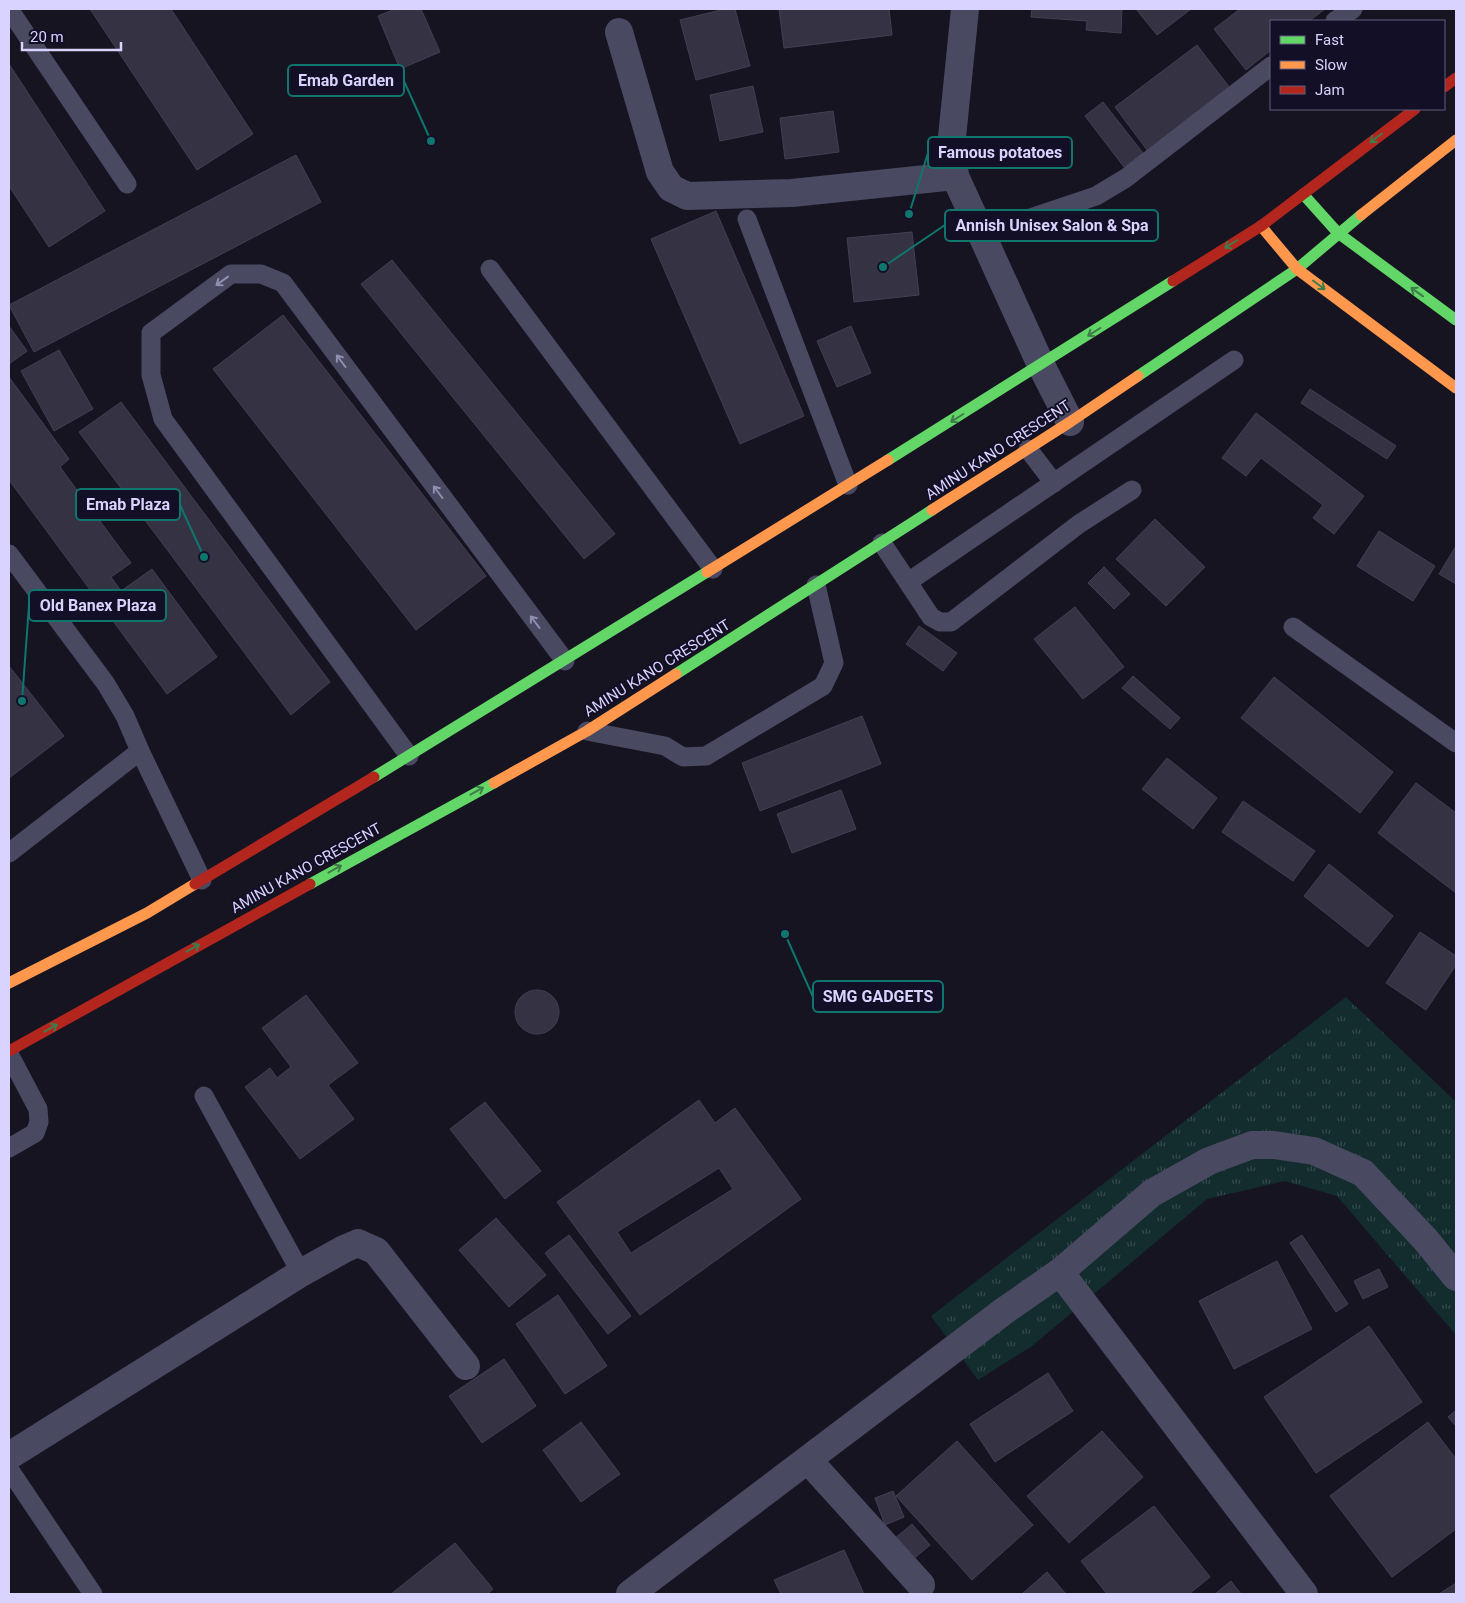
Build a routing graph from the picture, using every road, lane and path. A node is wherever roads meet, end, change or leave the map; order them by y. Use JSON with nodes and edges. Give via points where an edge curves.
{"nodes":[{"id":1,"x":9,"y":9,"type":"edge"},
{"id":2,"x":964,"y":9,"type":"edge"},
{"id":3,"x":1353,"y":9,"type":"edge"},
{"id":4,"x":1336,"y":20,"type":"edge"},
{"id":5,"x":619,"y":32,"type":"dead end"},
{"id":6,"x":1270,"y":67,"type":"edge"},
{"id":7,"x":1456,"y":78,"type":"edge"},
{"id":8,"x":1445,"y":86,"type":"edge"},
{"id":9,"x":1414,"y":110,"type":"edge"},
{"id":10,"x":1456,"y":140,"type":"edge"},
{"id":11,"x":955,"y":176,"type":"junction"},
{"id":12,"x":127,"y":184,"type":"dead end"},
{"id":13,"x":1303,"y":194,"type":"junction"},
{"id":14,"x":747,"y":218,"type":"dead end"},
{"id":15,"x":1261,"y":226,"type":"junction"},
{"id":16,"x":1338,"y":233,"type":"junction"},
{"id":17,"x":982,"y":234,"type":"junction"},
{"id":18,"x":490,"y":269,"type":"dead end"},
{"id":19,"x":1296,"y":269,"type":"junction"},
{"id":20,"x":1456,"y":320,"type":"edge"},
{"id":21,"x":1234,"y":360,"type":"dead end"},
{"id":22,"x":1042,"y":365,"type":"junction"},
{"id":23,"x":1456,"y":388,"type":"edge"},
{"id":24,"x":1070,"y":422,"type":"junction"},
{"id":25,"x":1028,"y":449,"type":"junction"},
{"id":26,"x":1054,"y":483,"type":"junction"},
{"id":27,"x":848,"y":485,"type":"junction"},
{"id":28,"x":1132,"y":490,"type":"dead end"},
{"id":29,"x":882,"y":543,"type":"junction"},
{"id":30,"x":9,"y":554,"type":"edge"},
{"id":31,"x":713,"y":569,"type":"junction"},
{"id":32,"x":908,"y":582,"type":"junction"},
{"id":33,"x":816,"y":585,"type":"junction"},
{"id":34,"x":1294,"y":626,"type":"dead end"},
{"id":35,"x":565,"y":661,"type":"junction"},
{"id":36,"x":587,"y":731,"type":"junction"},
{"id":37,"x":1456,"y":743,"type":"edge"},
{"id":38,"x":140,"y":751,"type":"junction"},
{"id":39,"x":409,"y":756,"type":"junction"},
{"id":40,"x":9,"y":853,"type":"edge"},
{"id":41,"x":202,"y":880,"type":"junction"},
{"id":42,"x":9,"y":983,"type":"edge"},
{"id":43,"x":9,"y":1052,"type":"edge"},
{"id":44,"x":204,"y":1096,"type":"dead end"},
{"id":45,"x":9,"y":1148,"type":"edge"},
{"id":46,"x":1060,"y":1272,"type":"junction"},
{"id":47,"x":301,"y":1273,"type":"junction"},
{"id":48,"x":1456,"y":1276,"type":"edge"},
{"id":49,"x":466,"y":1366,"type":"dead end"},
{"id":50,"x":9,"y":1456,"type":"edge"},
{"id":51,"x":808,"y":1460,"type":"junction"},
{"id":52,"x":9,"y":1469,"type":"edge"},
{"id":53,"x":921,"y":1586,"type":"dead end"},
{"id":54,"x":93,"y":1594,"type":"edge"},
{"id":55,"x":630,"y":1594,"type":"edge"},
{"id":56,"x":1304,"y":1594,"type":"edge"}],
"edges":[{"from":1,"to":12,"type":"lane"},
{"from":2,"to":11,"type":"street","via":[[951,147]]},
{"from":3,"to":4,"type":"lane"},
{"from":5,"to":11,"type":"street","via":[[660,172],[671,188],[687,196],[792,193]]},
{"from":6,"to":17,"type":"lane","via":[[1126,178],[1096,196]]},
{"from":7,"to":8,"type":"main road"},
{"from":9,"to":13,"type":"main road","one_way":true},
{"from":10,"to":16,"type":"main road","name":"AMINU KANO CRESCENT"},
{"from":11,"to":17,"type":"street"},
{"from":13,"to":15,"type":"main road"},
{"from":13,"to":16,"type":"main road"},
{"from":14,"to":27,"type":"lane"},
{"from":15,"to":19,"type":"main road"},
{"from":15,"to":22,"type":"main road","one_way":true},
{"from":16,"to":19,"type":"main road","name":"AMINU KANO CRESCENT"},
{"from":20,"to":16,"type":"main road","one_way":true},
{"from":17,"to":22,"type":"street"},
{"from":18,"to":31,"type":"lane"},
{"from":19,"to":23,"type":"main road","one_way":true},
{"from":19,"to":24,"type":"main road","name":"AMINU KANO CRESCENT"},
{"from":21,"to":26,"type":"lane"},
{"from":22,"to":24,"type":"street"},
{"from":22,"to":27,"type":"main road","one_way":true},
{"from":24,"to":25,"type":"main road","name":"AMINU KANO CRESCENT"},
{"from":25,"to":26,"type":"lane"},
{"from":25,"to":29,"type":"main road","name":"AMINU KANO CRESCENT"},
{"from":26,"to":32,"type":"lane"},
{"from":27,"to":31,"type":"main road"},
{"from":28,"to":32,"type":"lane","via":[[1079,524],[950,622],[940,622],[931,617]]},
{"from":29,"to":32,"type":"lane"},
{"from":29,"to":33,"type":"main road","name":"AMINU KANO CRESCENT"},
{"from":30,"to":38,"type":"lane","via":[[106,684]]},
{"from":31,"to":35,"type":"main road"},
{"from":33,"to":36,"type":"main road","name":"AMINU KANO CRESCENT"},
{"from":33,"to":36,"type":"lane","via":[[834,664],[823,686],[706,756],[683,757],[665,746]]},
{"from":34,"to":37,"type":"lane"},
{"from":35,"to":39,"type":"main road"},
{"from":35,"to":39,"type":"lane","one_way":true,"via":[[283,284],[261,274],[231,274],[151,332],[151,375],[163,419]]},
{"from":43,"to":36,"type":"main road","name":"AMINU KANO CRESCENT","one_way":true},
{"from":38,"to":40,"type":"lane"},
{"from":38,"to":41,"type":"lane"},
{"from":39,"to":41,"type":"main road"},
{"from":41,"to":42,"type":"main road","via":[[147,913]]},
{"from":43,"to":45,"type":"lane","via":[[38,1109],[39,1122],[36,1133]]},
{"from":44,"to":47,"type":"lane"},
{"from":46,"to":48,"type":"street","via":[[1152,1193],[1209,1161],[1252,1146],[1274,1145],[1314,1151],[1363,1173]]},
{"from":46,"to":51,"type":"street"},
{"from":46,"to":56,"type":"street"},
{"from":47,"to":49,"type":"street","via":[[358,1243],[376,1251]]},
{"from":47,"to":50,"type":"street"},
{"from":51,"to":53,"type":"street"},
{"from":51,"to":55,"type":"street"},
{"from":52,"to":54,"type":"lane"}]}
